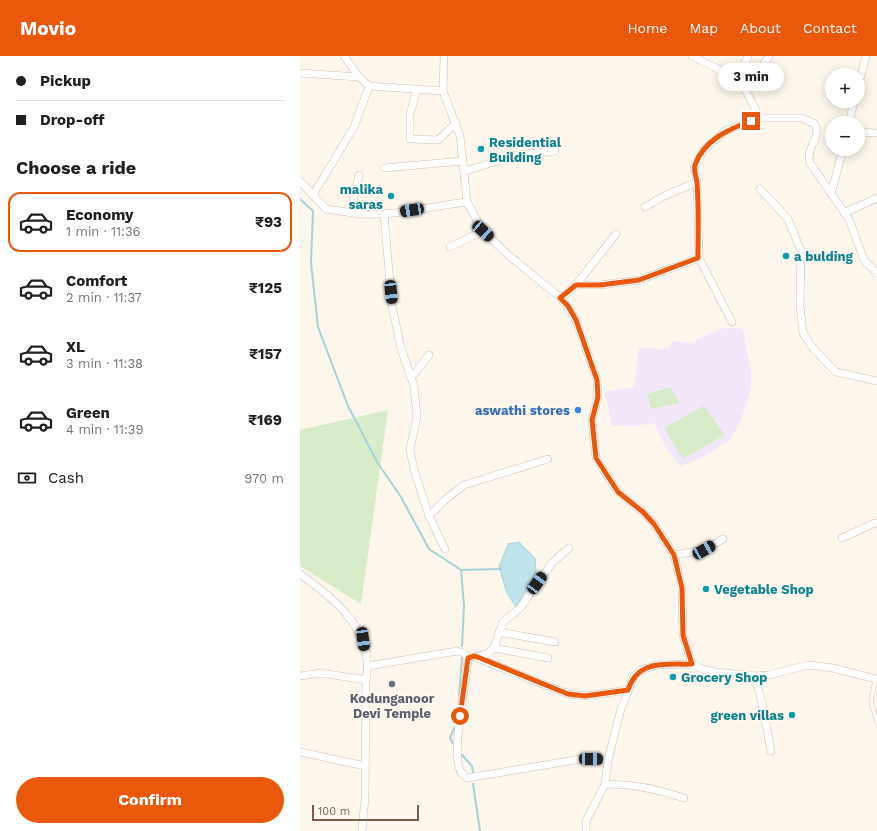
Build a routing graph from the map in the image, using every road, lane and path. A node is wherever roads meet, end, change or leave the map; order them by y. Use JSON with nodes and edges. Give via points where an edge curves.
{"nodes":[{"id":1,"x":344,"y":56,"type":"edge"},
{"id":2,"x":444,"y":56,"type":"edge"},
{"id":3,"x":692,"y":56,"type":"edge"},
{"id":4,"x":748,"y":56,"type":"edge"},
{"id":5,"x":769,"y":56,"type":"edge"},
{"id":6,"x":866,"y":56,"type":"edge"},
{"id":7,"x":744,"y":65,"type":"dead end"},
{"id":8,"x":863,"y":68,"type":"edge"},
{"id":9,"x":300,"y":73,"type":"edge"},
{"id":10,"x":359,"y":77,"type":"junction"},
{"id":11,"x":369,"y":86,"type":"junction"},
{"id":12,"x":417,"y":90,"type":"junction"},
{"id":13,"x":746,"y":90,"type":"junction"},
{"id":14,"x":443,"y":91,"type":"junction"},
{"id":15,"x":760,"y":118,"type":"junction"},
{"id":16,"x":456,"y":124,"type":"junction"},
{"id":17,"x":865,"y":132,"type":"edge"},
{"id":18,"x":877,"y":133,"type":"edge"},
{"id":19,"x":555,"y":151,"type":"dead end"},
{"id":20,"x":841,"y":156,"type":"edge"},
{"id":21,"x":463,"y":161,"type":"junction"},
{"id":22,"x":384,"y":168,"type":"dead end"},
{"id":23,"x":465,"y":171,"type":"junction"},
{"id":24,"x":359,"y":175,"type":"dead end"},
{"id":25,"x":300,"y":181,"type":"edge"},
{"id":26,"x":697,"y":182,"type":"junction"},
{"id":27,"x":760,"y":189,"type":"dead end"},
{"id":28,"x":832,"y":194,"type":"junction"},
{"id":29,"x":312,"y":195,"type":"junction"},
{"id":30,"x":877,"y":198,"type":"edge"},
{"id":31,"x":467,"y":202,"type":"junction"},
{"id":32,"x":645,"y":207,"type":"dead end"},
{"id":33,"x":844,"y":212,"type":"junction"},
{"id":34,"x":353,"y":213,"type":"junction"},
{"id":35,"x":384,"y":214,"type":"junction"},
{"id":36,"x":483,"y":231,"type":"junction"},
{"id":37,"x":616,"y":234,"type":"dead end"},
{"id":38,"x":450,"y":247,"type":"dead end"},
{"id":39,"x":698,"y":258,"type":"junction"},
{"id":40,"x":877,"y":273,"type":"edge"},
{"id":41,"x":576,"y":285,"type":"junction"},
{"id":42,"x":560,"y":298,"type":"junction"},
{"id":43,"x":732,"y":322,"type":"dead end"},
{"id":44,"x":429,"y":355,"type":"dead end"},
{"id":45,"x":411,"y":378,"type":"junction"},
{"id":46,"x":877,"y":381,"type":"edge"},
{"id":47,"x":548,"y":459,"type":"dead end"},
{"id":48,"x":429,"y":516,"type":"junction"},
{"id":49,"x":877,"y":522,"type":"edge"},
{"id":50,"x":842,"y":538,"type":"dead end"},
{"id":51,"x":723,"y":539,"type":"dead end"},
{"id":52,"x":569,"y":548,"type":"dead end"},
{"id":53,"x":445,"y":549,"type":"dead end"},
{"id":54,"x":674,"y":555,"type":"junction"},
{"id":55,"x":300,"y":574,"type":"edge"},
{"id":56,"x":499,"y":632,"type":"junction"},
{"id":57,"x":555,"y":642,"type":"dead end"},
{"id":58,"x":494,"y":648,"type":"junction"},
{"id":59,"x":472,"y":657,"type":"junction"},
{"id":60,"x":548,"y":658,"type":"dead end"},
{"id":61,"x":692,"y":664,"type":"junction"},
{"id":62,"x":368,"y":666,"type":"junction"},
{"id":63,"x":300,"y":676,"type":"edge"},
{"id":64,"x":755,"y":676,"type":"junction"},
{"id":65,"x":876,"y":679,"type":"edge"},
{"id":66,"x":366,"y":680,"type":"junction"},
{"id":67,"x":628,"y":690,"type":"junction"},
{"id":68,"x":877,"y":722,"type":"edge"},
{"id":69,"x":771,"y":751,"type":"dead end"},
{"id":70,"x":300,"y":752,"type":"edge"},
{"id":71,"x":608,"y":760,"type":"junction"},
{"id":72,"x":365,"y":766,"type":"junction"},
{"id":73,"x":605,"y":784,"type":"junction"},
{"id":74,"x":684,"y":798,"type":"dead end"},
{"id":75,"x":362,"y":831,"type":"edge"},
{"id":76,"x":586,"y":831,"type":"edge"}],
"edges":[{"from":1,"to":10,"type":"street"},
{"from":2,"to":14,"type":"street"},
{"from":3,"to":13,"type":"street","via":[[734,77]]},
{"from":4,"to":7,"type":"street"},
{"from":5,"to":13,"type":"street"},
{"from":6,"to":8,"type":"street"},
{"from":9,"to":10,"type":"street"},
{"from":10,"to":11,"type":"street"},
{"from":11,"to":12,"type":"street"},
{"from":11,"to":29,"type":"street","via":[[354,127]]},
{"from":12,"to":14,"type":"street"},
{"from":12,"to":16,"type":"street","via":[[410,114],[410,139],[438,140]]},
{"from":13,"to":15,"type":"street"},
{"from":14,"to":16,"type":"street"},
{"from":15,"to":26,"type":"street","via":[[733,127],[704,150],[694,166]]},
{"from":15,"to":28,"type":"street","via":[[802,118],[815,124],[816,135],[809,161]]},
{"from":16,"to":21,"type":"street"},
{"from":17,"to":18,"type":"street"},
{"from":19,"to":23,"type":"street","via":[[517,155]]},
{"from":20,"to":28,"type":"street"},
{"from":21,"to":22,"type":"street"},
{"from":21,"to":23,"type":"street"},
{"from":23,"to":31,"type":"street"},
{"from":24,"to":34,"type":"street","via":[[352,201]]},
{"from":25,"to":29,"type":"street"},
{"from":26,"to":32,"type":"street"},
{"from":26,"to":39,"type":"street"},
{"from":27,"to":46,"type":"street","via":[[788,219],[801,251],[800,305],[803,333],[813,348],[836,372]]},
{"from":28,"to":33,"type":"street"},
{"from":29,"to":34,"type":"street","via":[[326,209]]},
{"from":30,"to":33,"type":"street"},
{"from":31,"to":35,"type":"street"},
{"from":31,"to":36,"type":"street"},
{"from":33,"to":40,"type":"street","via":[[864,260]]},
{"from":34,"to":35,"type":"street"},
{"from":35,"to":45,"type":"street","via":[[392,306],[401,348]]},
{"from":36,"to":38,"type":"street"},
{"from":36,"to":42,"type":"street"},
{"from":37,"to":41,"type":"street"},
{"from":39,"to":41,"type":"street","via":[[639,280]]},
{"from":39,"to":43,"type":"street"},
{"from":41,"to":42,"type":"street"},
{"from":42,"to":54,"type":"street","via":[[576,320],[597,380],[598,397],[592,420],[596,458],[618,492],[654,524]]},
{"from":44,"to":45,"type":"street"},
{"from":45,"to":48,"type":"street","via":[[417,417],[410,449]]},
{"from":47,"to":48,"type":"street","via":[[464,485]]},
{"from":48,"to":53,"type":"street"},
{"from":49,"to":50,"type":"street"},
{"from":51,"to":54,"type":"street","via":[[704,550]]},
{"from":52,"to":56,"type":"street","via":[[552,563],[520,608],[503,622]]},
{"from":54,"to":61,"type":"street","via":[[682,588],[683,635]]},
{"from":55,"to":62,"type":"street","via":[[333,598],[358,629],[363,639]]},
{"from":56,"to":57,"type":"street"},
{"from":56,"to":58,"type":"street"},
{"from":58,"to":59,"type":"street","via":[[487,654]]},
{"from":58,"to":60,"type":"street"},
{"from":59,"to":62,"type":"street","via":[[457,651]]},
{"from":59,"to":67,"type":"street","via":[[568,694],[585,696]]},
{"from":59,"to":71,"type":"street","via":[[460,716],[457,750],[460,771],[468,778],[574,760]]},
{"from":61,"to":64,"type":"street","via":[[714,672]]},
{"from":61,"to":67,"type":"street","via":[[656,665],[641,670],[634,676]]},
{"from":62,"to":66,"type":"street"},
{"from":63,"to":66,"type":"street","via":[[340,674]]},
{"from":64,"to":65,"type":"street","via":[[808,665],[833,668]]},
{"from":64,"to":69,"type":"street"},
{"from":65,"to":68,"type":"lane","via":[[871,703]]},
{"from":66,"to":72,"type":"street"},
{"from":67,"to":71,"type":"street"},
{"from":70,"to":72,"type":"street"},
{"from":71,"to":73,"type":"street"},
{"from":72,"to":75,"type":"street"},
{"from":73,"to":74,"type":"street","via":[[646,787]]},
{"from":73,"to":76,"type":"street","via":[[586,820]]}]}
